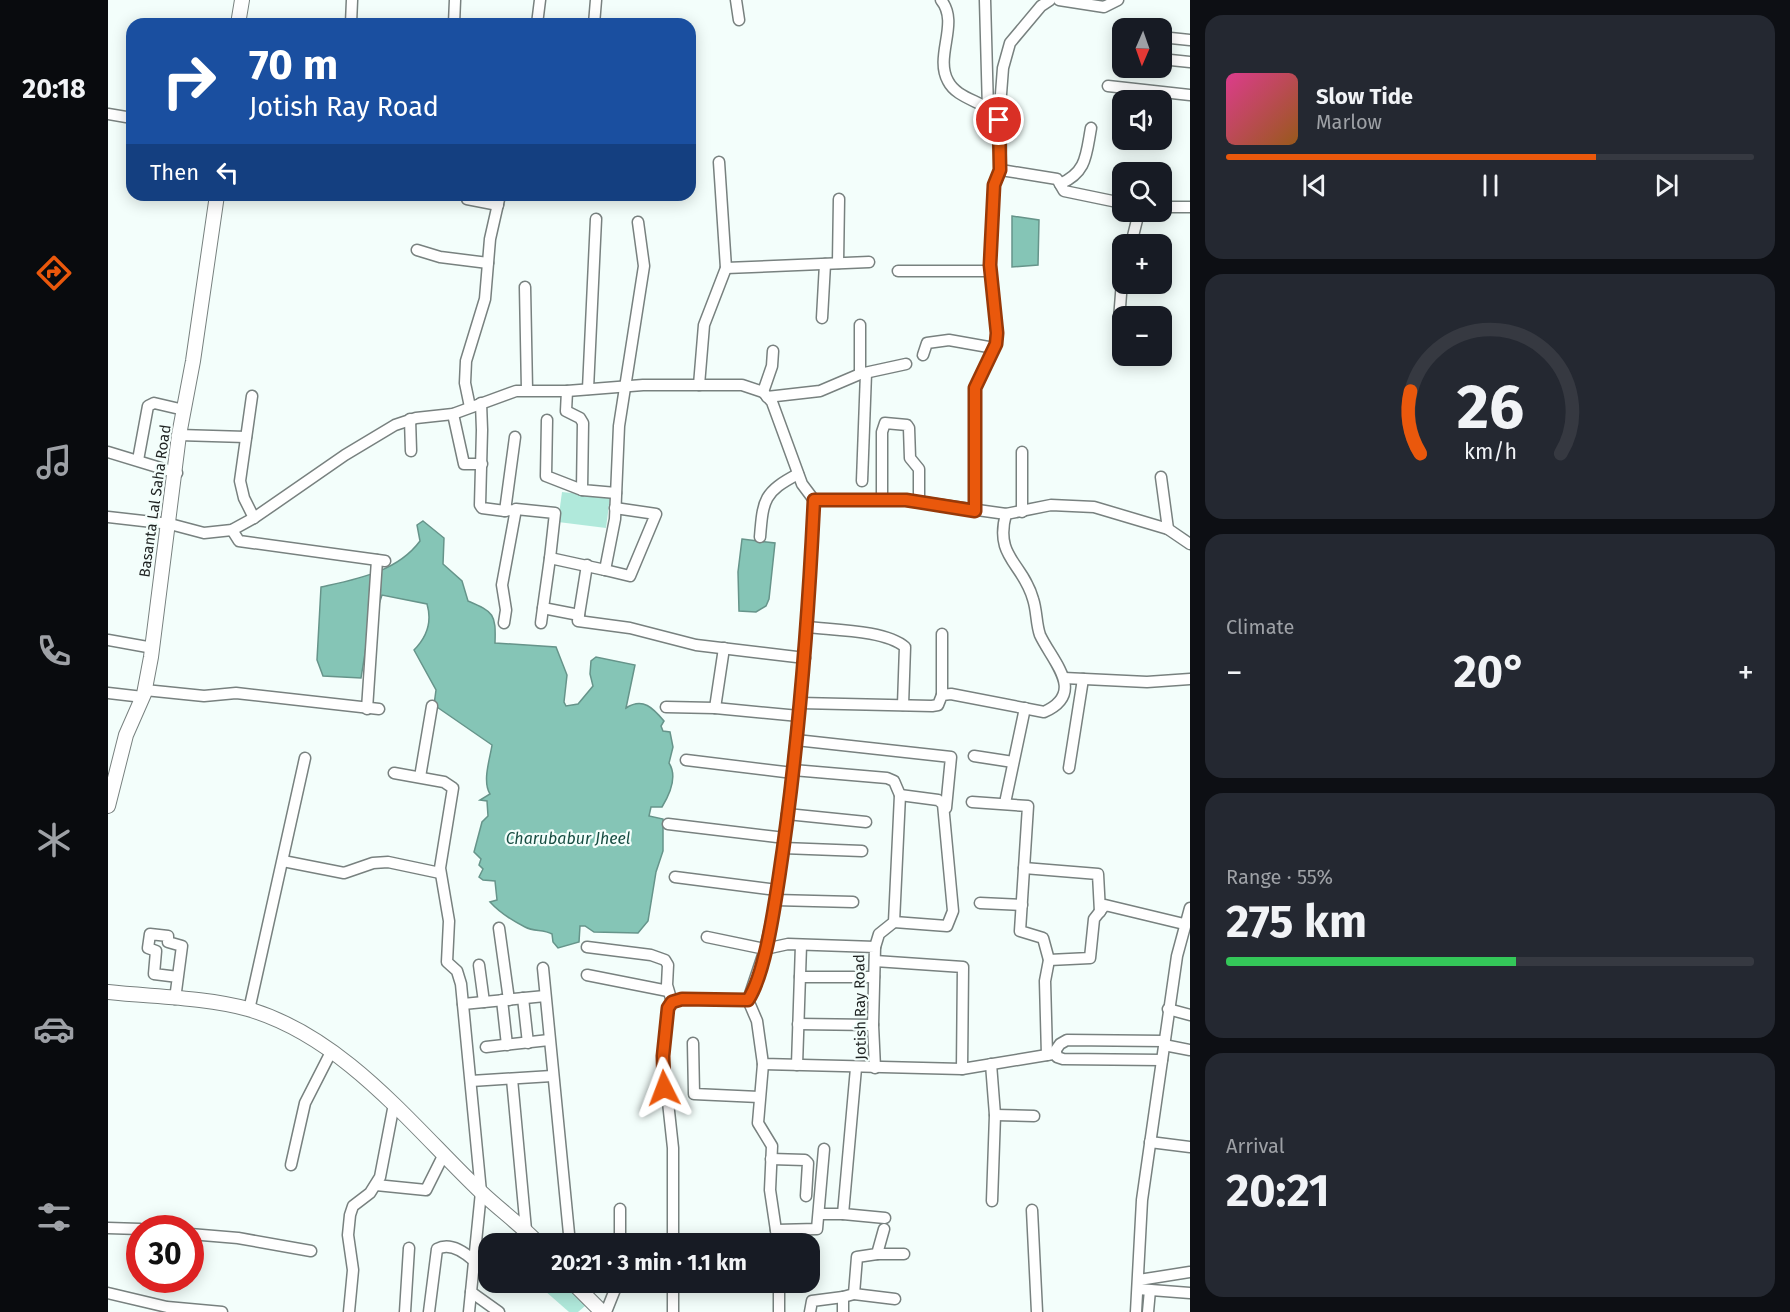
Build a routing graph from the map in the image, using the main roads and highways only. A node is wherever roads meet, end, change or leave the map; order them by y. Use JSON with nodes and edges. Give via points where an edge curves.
{"nodes":[{"id":1,"x":242,"y":0,"type":"edge"},
{"id":2,"x":239,"y":18,"type":"edge"},
{"id":3,"x":216,"y":201,"type":"edge"},
{"id":4,"x":108,"y":806,"type":"edge"},
{"id":5,"x":108,"y":992,"type":"edge"},
{"id":6,"x":529,"y":1233,"type":"edge"},
{"id":7,"x":584,"y":1293,"type":"edge"},
{"id":8,"x":604,"y":1312,"type":"edge"}],
"edges":[{"from":1,"to":2,"type":"main road"},
{"from":3,"to":4,"type":"main road","name":"Basanta Lal Saha Road","via":[[179,435],[153,648],[144,693],[126,735]]},
{"from":5,"to":6,"type":"main road","via":[[249,1010],[276,1020],[331,1052],[394,1104],[481,1192]]},
{"from":7,"to":8,"type":"main road"}]}
